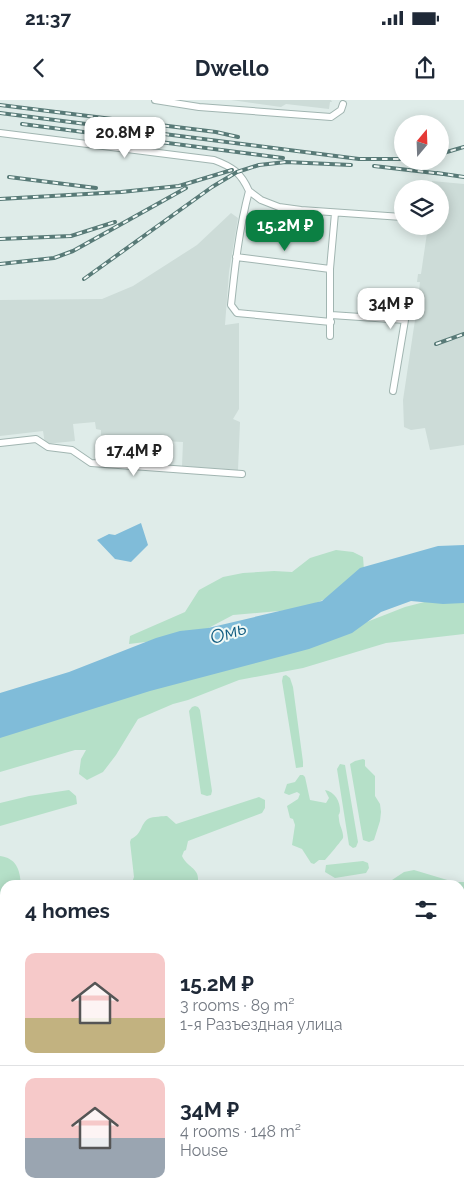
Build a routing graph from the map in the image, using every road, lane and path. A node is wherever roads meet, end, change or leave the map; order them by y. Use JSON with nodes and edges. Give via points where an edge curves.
{"nodes":[{"id":1,"x":155,"y":100,"type":"edge"},
{"id":2,"x":343,"y":104,"type":"dead end"},
{"id":3,"x":0,"y":133,"type":"edge"},
{"id":4,"x":249,"y":192,"type":"junction"},
{"id":5,"x":335,"y":213,"type":"junction"},
{"id":6,"x":394,"y":217,"type":"edge"},
{"id":7,"x":236,"y":257,"type":"junction"},
{"id":8,"x":330,"y":269,"type":"junction"},
{"id":9,"x":331,"y":319,"type":"junction"},
{"id":10,"x":330,"y":336,"type":"dead end"},
{"id":11,"x":393,"y":391,"type":"dead end"},
{"id":12,"x":0,"y":443,"type":"edge"},
{"id":13,"x":242,"y":474,"type":"dead end"}],
"edges":[{"from":1,"to":2,"type":"street","via":[[199,107],[331,117],[341,110]]},
{"from":3,"to":4,"type":"street","via":[[214,160],[234,169]]},
{"from":4,"to":5,"type":"street","via":[[279,207]]},
{"from":4,"to":7,"type":"street"},
{"from":5,"to":6,"type":"street"},
{"from":5,"to":8,"type":"street"},
{"from":7,"to":8,"type":"street"},
{"from":7,"to":9,"type":"street","via":[[231,305],[237,312]]},
{"from":8,"to":9,"type":"street"},
{"from":9,"to":10,"type":"street"},
{"from":9,"to":11,"type":"street","via":[[405,320]]},
{"from":12,"to":13,"type":"street","via":[[36,439],[48,447],[72,450],[91,463]]}]}
